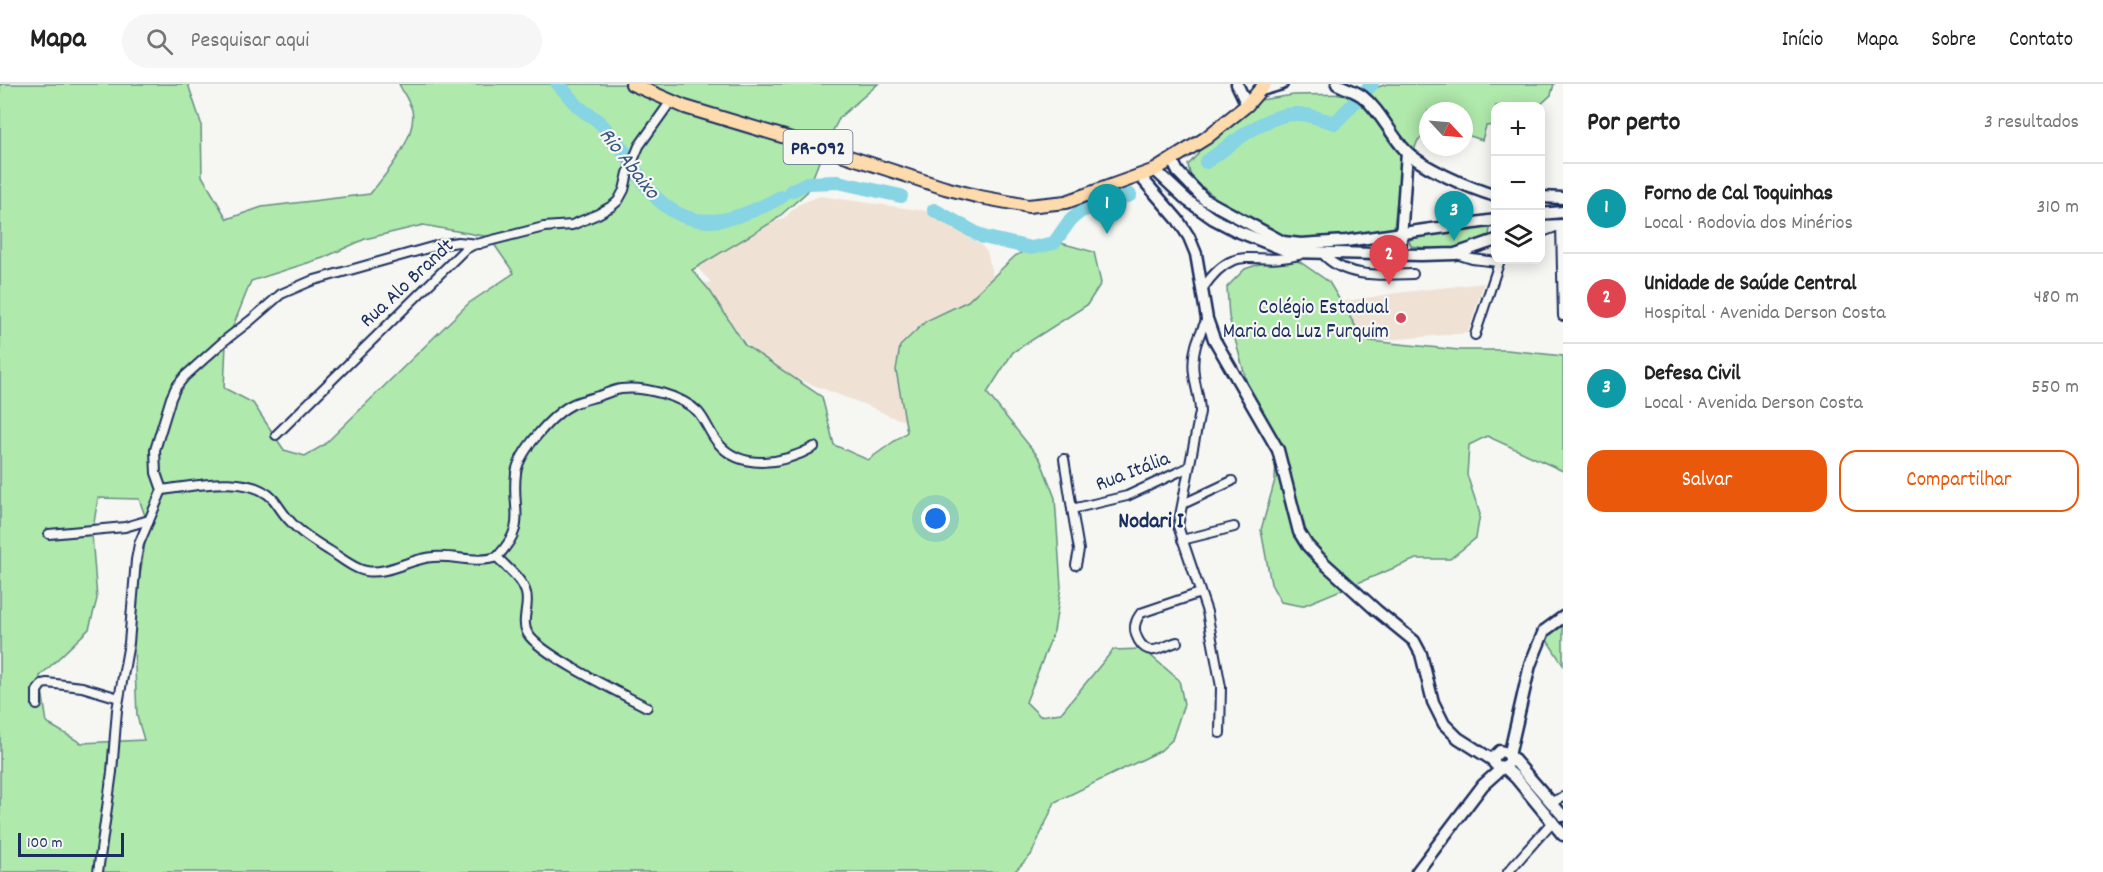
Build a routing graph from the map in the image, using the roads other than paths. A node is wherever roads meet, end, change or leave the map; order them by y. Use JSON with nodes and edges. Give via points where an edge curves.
{"nodes":[{"id":1,"x":632,"y":84,"type":"edge"},
{"id":2,"x":1237,"y":84,"type":"edge"},
{"id":3,"x":1282,"y":84,"type":"edge"},
{"id":4,"x":1337,"y":84,"type":"edge"},
{"id":5,"x":1262,"y":88,"type":"edge"},
{"id":6,"x":671,"y":101,"type":"junction"},
{"id":7,"x":1247,"y":105,"type":"junction"},
{"id":8,"x":1407,"y":152,"type":"junction"},
{"id":9,"x":1172,"y":160,"type":"junction"},
{"id":10,"x":1155,"y":170,"type":"junction"},
{"id":11,"x":1140,"y":176,"type":"junction"},
{"id":12,"x":1491,"y":194,"type":"edge"},
{"id":13,"x":1545,"y":197,"type":"edge"},
{"id":14,"x":1563,"y":198,"type":"edge"},
{"id":15,"x":1563,"y":212,"type":"edge"},
{"id":16,"x":1545,"y":214,"type":"edge"},
{"id":17,"x":1491,"y":221,"type":"edge"},
{"id":18,"x":1562,"y":225,"type":"edge"},
{"id":19,"x":1545,"y":226,"type":"edge"},
{"id":20,"x":1545,"y":231,"type":"edge"},
{"id":21,"x":1400,"y":234,"type":"junction"},
{"id":22,"x":1491,"y":242,"type":"edge"},
{"id":23,"x":479,"y":244,"type":"junction"},
{"id":24,"x":1322,"y":253,"type":"junction"},
{"id":25,"x":1400,"y":253,"type":"junction"},
{"id":26,"x":1304,"y":254,"type":"junction"},
{"id":27,"x":1455,"y":254,"type":"junction"},
{"id":28,"x":1491,"y":260,"type":"edge"},
{"id":29,"x":1498,"y":264,"type":"edge"},
{"id":30,"x":1413,"y":274,"type":"dead end"},
{"id":31,"x":1203,"y":288,"type":"junction"},
{"id":32,"x":1563,"y":316,"type":"edge"},
{"id":33,"x":1207,"y":319,"type":"junction"},
{"id":34,"x":1475,"y":335,"type":"dead end"},
{"id":35,"x":276,"y":435,"type":"dead end"},
{"id":36,"x":814,"y":447,"type":"dead end"},
{"id":37,"x":1064,"y":459,"type":"dead end"},
{"id":38,"x":1189,"y":467,"type":"junction"},
{"id":39,"x":1232,"y":481,"type":"dead end"},
{"id":40,"x":162,"y":490,"type":"junction"},
{"id":41,"x":1183,"y":504,"type":"junction"},
{"id":42,"x":1072,"y":510,"type":"junction"},
{"id":43,"x":149,"y":520,"type":"junction"},
{"id":44,"x":1234,"y":527,"type":"dead end"},
{"id":45,"x":50,"y":534,"type":"dead end"},
{"id":46,"x":1182,"y":540,"type":"junction"},
{"id":47,"x":497,"y":557,"type":"junction"},
{"id":48,"x":1076,"y":566,"type":"dead end"},
{"id":49,"x":1200,"y":593,"type":"junction"},
{"id":50,"x":1563,"y":617,"type":"edge"},
{"id":51,"x":1177,"y":642,"type":"dead end"},
{"id":52,"x":119,"y":698,"type":"junction"},
{"id":53,"x":37,"y":705,"type":"dead end"},
{"id":54,"x":647,"y":707,"type":"dead end"},
{"id":55,"x":1220,"y":733,"type":"dead end"},
{"id":56,"x":1502,"y":759,"type":"junction"},
{"id":57,"x":1563,"y":797,"type":"edge"},
{"id":58,"x":1551,"y":802,"type":"junction"},
{"id":59,"x":1558,"y":819,"type":"edge"},
{"id":60,"x":1563,"y":835,"type":"edge"},
{"id":61,"x":98,"y":872,"type":"edge"},
{"id":62,"x":1417,"y":872,"type":"edge"},
{"id":63,"x":1508,"y":872,"type":"edge"}],
"edges":[{"from":1,"to":6,"type":"main road","number":"PR-092"},
{"from":2,"to":7,"type":"street"},
{"from":3,"to":5,"type":"street"},
{"from":4,"to":8,"type":"street","via":[[1361,96]]},
{"from":5,"to":7,"type":"main road","number":"PR-092"},
{"from":6,"to":11,"type":"main road","number":"PR-092","via":[[945,188],[1017,204],[1066,202]]},
{"from":6,"to":23,"type":"street","name":"Rua Alo Brandt","via":[[639,147],[618,201],[572,225],[544,227]]},
{"from":7,"to":9,"type":"main road","number":"PR-092"},
{"from":8,"to":12,"type":"street","via":[[1428,166]]},
{"from":8,"to":21,"type":"street"},
{"from":9,"to":10,"type":"main road","number":"PR-092"},
{"from":9,"to":21,"type":"street","via":[[1204,199],[1283,242],[1301,244]]},
{"from":10,"to":11,"type":"main road","number":"PR-092"},
{"from":10,"to":26,"type":"street","via":[[1212,218],[1281,250]]},
{"from":11,"to":31,"type":"street","via":[[1189,237]]},
{"from":13,"to":14,"type":"street"},
{"from":15,"to":16,"type":"street"},
{"from":17,"to":21,"type":"street"},
{"from":18,"to":19,"type":"street"},
{"from":18,"to":20,"type":"street"},
{"from":18,"to":32,"type":"street"},
{"from":21,"to":25,"type":"street"},
{"from":22,"to":27,"type":"street"},
{"from":23,"to":35,"type":"street","name":"Rua Alo Brandt","via":[[455,258]]},
{"from":23,"to":40,"type":"street","via":[[439,245],[311,281],[281,294],[176,387],[155,450]]},
{"from":24,"to":25,"type":"street"},
{"from":24,"to":26,"type":"street"},
{"from":24,"to":30,"type":"street","via":[[1329,261],[1371,275]]},
{"from":25,"to":27,"type":"street"},
{"from":26,"to":31,"type":"street","via":[[1284,259],[1235,259],[1217,269]]},
{"from":27,"to":28,"type":"street"},
{"from":29,"to":34,"type":"street"},
{"from":31,"to":33,"type":"street"},
{"from":33,"to":38,"type":"street","via":[[1194,346],[1193,373],[1200,412]]},
{"from":33,"to":56,"type":"street","via":[[1214,339],[1278,450],[1299,532],[1307,544],[1414,641],[1426,667],[1439,717],[1451,733],[1473,748]]},
{"from":36,"to":47,"type":"street","via":[[761,463],[740,459],[718,444],[699,413],[687,403],[654,391],[621,389],[572,405],[527,448],[519,461],[514,492],[517,523]]},
{"from":37,"to":42,"type":"street"},
{"from":38,"to":41,"type":"street"},
{"from":38,"to":42,"type":"street","name":"Rua Itália","via":[[1127,496]]},
{"from":39,"to":41,"type":"street"},
{"from":40,"to":43,"type":"street"},
{"from":40,"to":47,"type":"street","via":[[219,482],[263,491],[292,524],[367,571],[380,571],[424,557],[478,561]]},
{"from":41,"to":46,"type":"street","via":[[1178,526]]},
{"from":42,"to":48,"type":"street","via":[[1079,550]]},
{"from":43,"to":45,"type":"street","via":[[125,527]]},
{"from":43,"to":52,"type":"street","via":[[136,560],[129,643]]},
{"from":44,"to":46,"type":"street"},
{"from":46,"to":49,"type":"street"},
{"from":47,"to":54,"type":"street","via":[[525,589],[524,623],[531,637],[548,652]]},
{"from":49,"to":51,"type":"street","via":[[1141,613],[1135,623],[1135,632],[1145,649],[1152,651]]},
{"from":49,"to":55,"type":"street","via":[[1221,687]]},
{"from":50,"to":56,"type":"street","via":[[1544,631],[1530,665],[1516,727]]},
{"from":52,"to":53,"type":"street","via":[[82,687],[47,683],[37,691]]},
{"from":52,"to":61,"type":"street"},
{"from":56,"to":58,"type":"street"},
{"from":56,"to":59,"type":"street"},
{"from":56,"to":62,"type":"street"},
{"from":57,"to":58,"type":"street"},
{"from":58,"to":59,"type":"street"},
{"from":59,"to":60,"type":"street"},
{"from":59,"to":63,"type":"street"}]}
